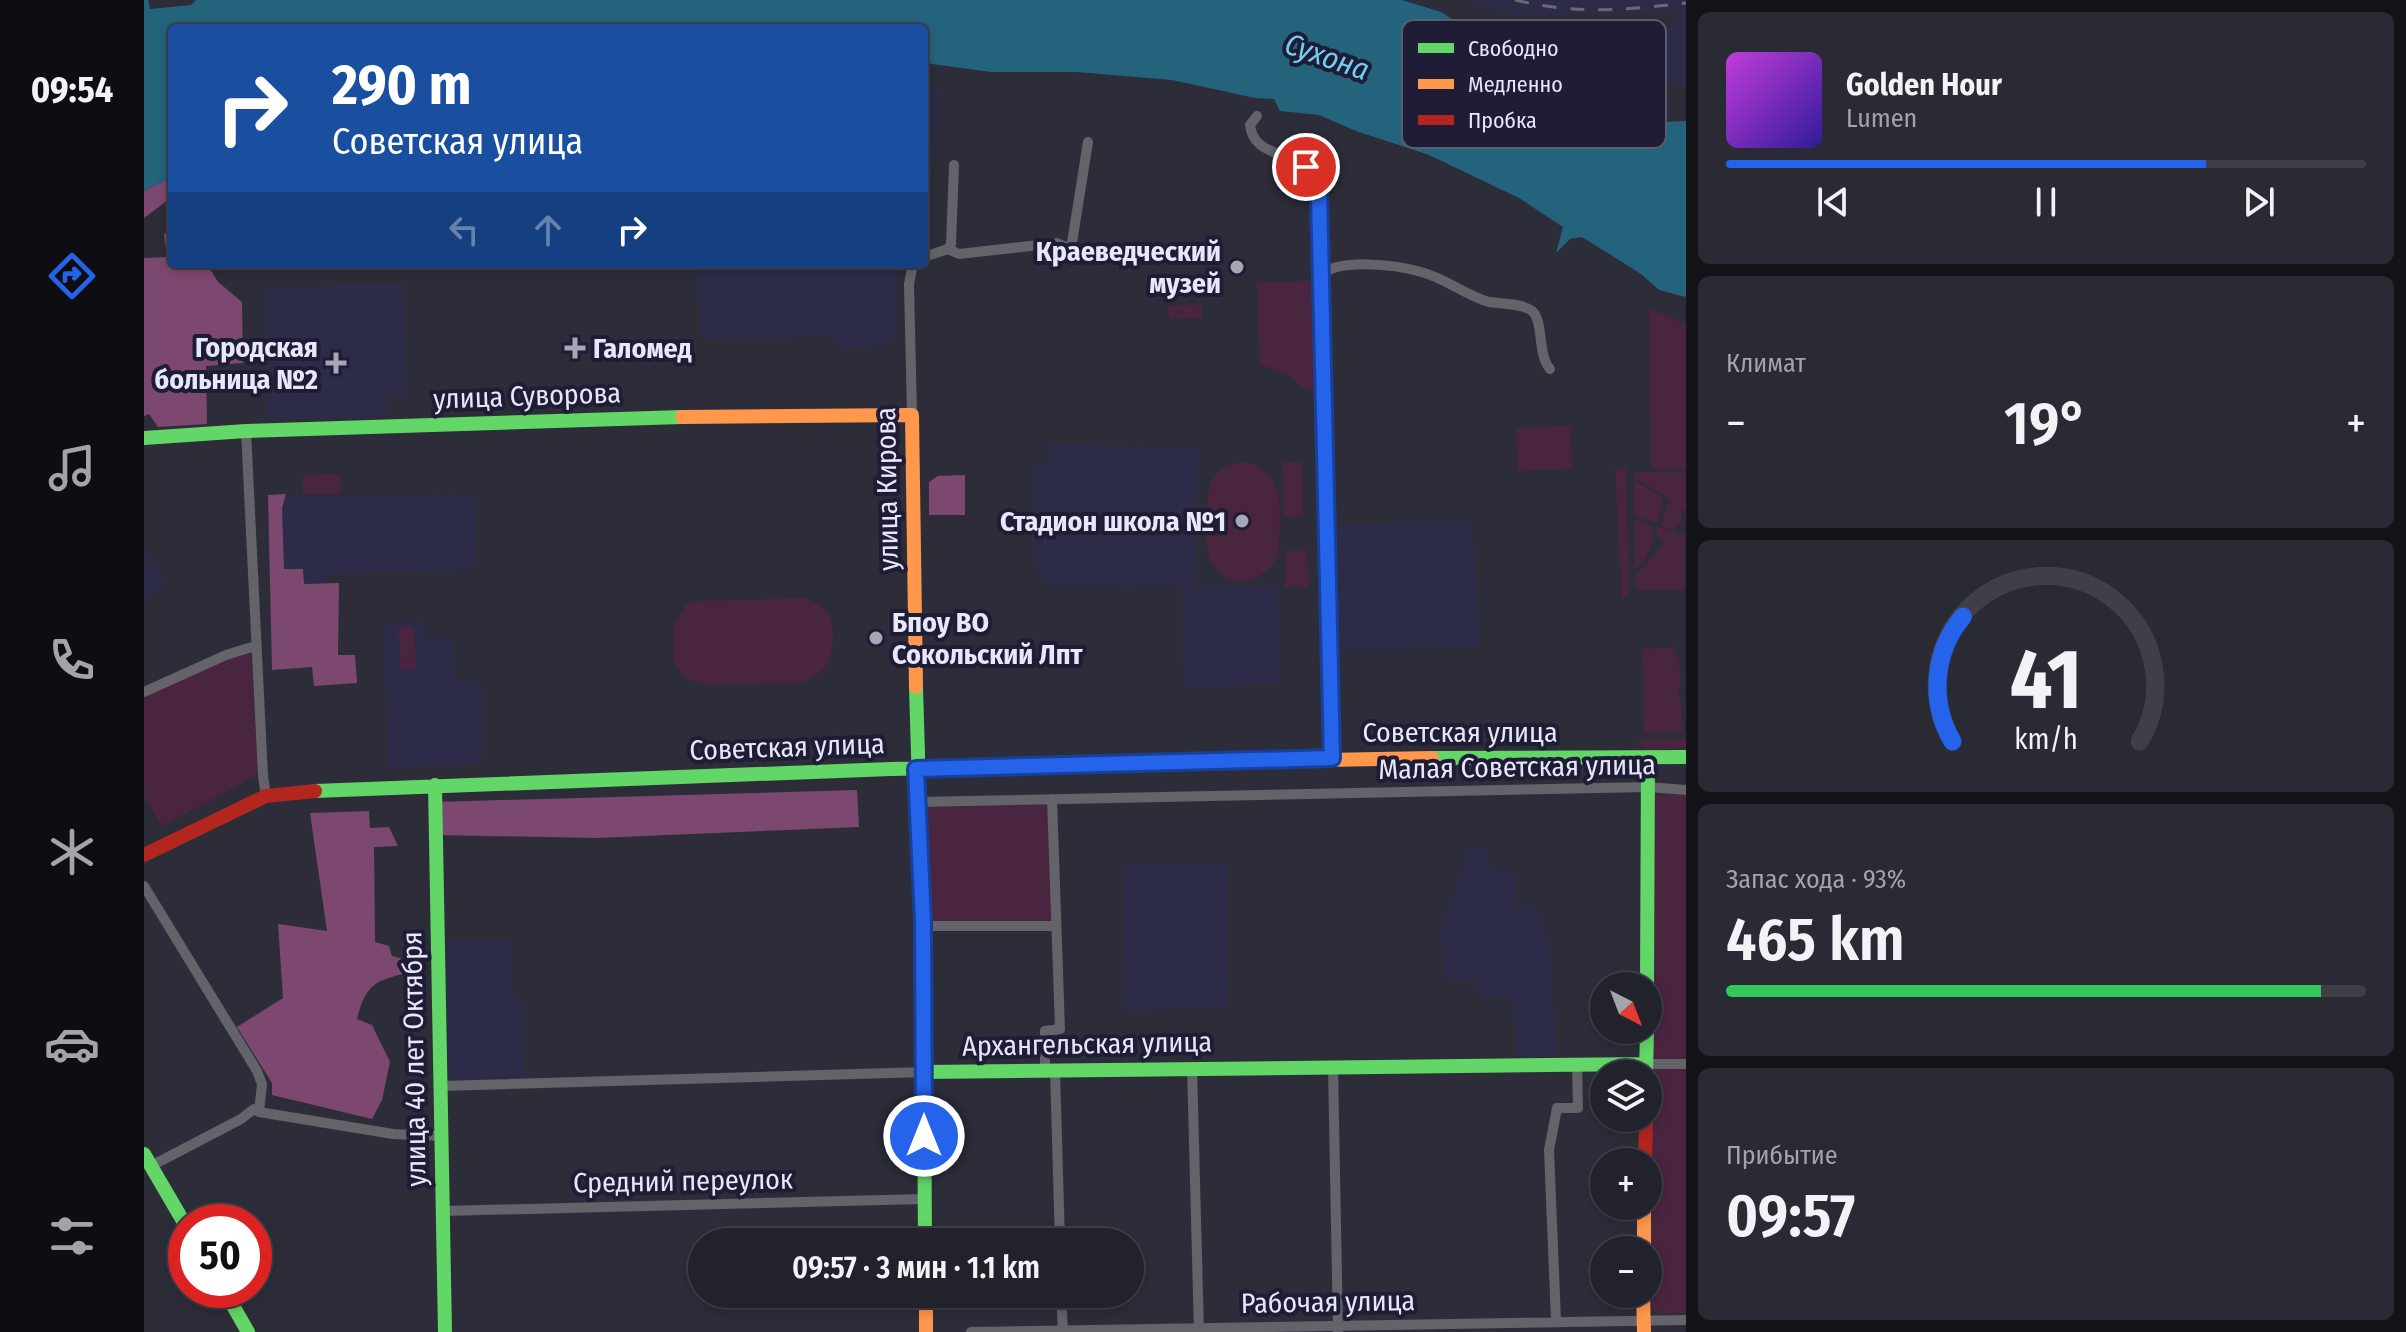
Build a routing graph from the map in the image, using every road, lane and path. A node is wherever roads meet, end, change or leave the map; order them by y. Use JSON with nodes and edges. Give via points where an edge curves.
{"nodes":[{"id":1,"x":1257,"y":116,"type":"dead end"},
{"id":2,"x":1088,"y":142,"type":"dead end"},
{"id":3,"x":954,"y":165,"type":"dead end"},
{"id":4,"x":948,"y":249,"type":"junction"},
{"id":5,"x":928,"y":256,"type":"edge"},
{"id":6,"x":912,"y":268,"type":"edge"},
{"id":7,"x":1319,"y":277,"type":"junction"},
{"id":8,"x":1550,"y":369,"type":"dead end"},
{"id":9,"x":912,"y":415,"type":"junction"},
{"id":10,"x":246,"y":431,"type":"junction"},
{"id":11,"x":144,"y":438,"type":"edge"},
{"id":12,"x":255,"y":646,"type":"junction"},
{"id":13,"x":144,"y":692,"type":"edge"},
{"id":14,"x":1686,"y":757,"type":"edge"},
{"id":15,"x":1332,"y":758,"type":"junction"},
{"id":16,"x":1648,"y":758,"type":"junction"},
{"id":17,"x":916,"y":769,"type":"junction"},
{"id":18,"x":435,"y":785,"type":"junction"},
{"id":19,"x":1648,"y":787,"type":"junction"},
{"id":20,"x":1686,"y":790,"type":"edge"},
{"id":21,"x":266,"y":796,"type":"junction"},
{"id":22,"x":1052,"y":799,"type":"junction"},
{"id":23,"x":918,"y":802,"type":"junction"},
{"id":24,"x":144,"y":855,"type":"edge"},
{"id":25,"x":144,"y":886,"type":"edge"},
{"id":26,"x":923,"y":926,"type":"junction"},
{"id":27,"x":1056,"y":926,"type":"junction"},
{"id":28,"x":1647,"y":972,"type":"edge"},
{"id":29,"x":1577,"y":1063,"type":"junction"},
{"id":30,"x":1590,"y":1064,"type":"edge"},
{"id":31,"x":1686,"y":1064,"type":"edge"},
{"id":32,"x":1333,"y":1066,"type":"junction"},
{"id":33,"x":1192,"y":1067,"type":"junction"},
{"id":34,"x":1662,"y":1067,"type":"edge"},
{"id":35,"x":1050,"y":1071,"type":"junction"},
{"id":36,"x":924,"y":1072,"type":"junction"},
{"id":37,"x":441,"y":1086,"type":"junction"},
{"id":38,"x":259,"y":1112,"type":"junction"},
{"id":39,"x":442,"y":1136,"type":"junction"},
{"id":40,"x":148,"y":1160,"type":"edge"},
{"id":41,"x":924,"y":1199,"type":"junction"},
{"id":42,"x":173,"y":1204,"type":"edge"},
{"id":43,"x":443,"y":1211,"type":"junction"},
{"id":44,"x":925,"y":1228,"type":"edge"},
{"id":45,"x":1059,"y":1228,"type":"edge"},
{"id":46,"x":234,"y":1308,"type":"edge"},
{"id":47,"x":926,"y":1308,"type":"edge"},
{"id":48,"x":1062,"y":1308,"type":"edge"},
{"id":49,"x":1686,"y":1320,"type":"edge"},
{"id":50,"x":1563,"y":1324,"type":"edge"},
{"id":51,"x":1643,"y":1325,"type":"edge"},
{"id":52,"x":1471,"y":1328,"type":"edge"},
{"id":53,"x":1338,"y":1329,"type":"edge"},
{"id":54,"x":1199,"y":1330,"type":"edge"},
{"id":55,"x":1063,"y":1331,"type":"edge"},
{"id":56,"x":248,"y":1332,"type":"edge"},
{"id":57,"x":445,"y":1332,"type":"edge"},
{"id":58,"x":926,"y":1332,"type":"edge"},
{"id":59,"x":971,"y":1332,"type":"edge"}],
"edges":[{"from":1,"to":7,"type":"street","via":[[1250,125],[1251,136],[1261,148],[1295,159],[1317,184]]},
{"from":2,"to":4,"type":"street","via":[[1071,249],[1057,243],[959,254]]},
{"from":3,"to":4,"type":"street"},
{"from":4,"to":5,"type":"street"},
{"from":6,"to":9,"type":"street","name":"улица Кирова"},
{"from":7,"to":8,"type":"street","via":[[1338,265],[1422,272],[1489,301],[1528,309],[1535,316],[1542,357]]},
{"from":7,"to":15,"type":"street"},
{"from":9,"to":10,"type":"street","name":"улица Суворова"},
{"from":9,"to":17,"type":"street","name":"улица Кирова"},
{"from":10,"to":11,"type":"street","name":"улица Суворова"},
{"from":10,"to":12,"type":"street"},
{"from":12,"to":13,"type":"street"},
{"from":12,"to":21,"type":"street"},
{"from":14,"to":16,"type":"street","name":"Советская улица"},
{"from":15,"to":16,"type":"street","name":"Советская улица"},
{"from":15,"to":17,"type":"street","name":"Советская улица"},
{"from":16,"to":19,"type":"street"},
{"from":17,"to":18,"type":"street","name":"Советская улица"},
{"from":17,"to":23,"type":"street","name":"улица Кирова"},
{"from":18,"to":21,"type":"street","name":"Советская улица"},
{"from":18,"to":37,"type":"street","name":"улица 40 лет Октября"},
{"from":19,"to":20,"type":"street","name":"Малая Советская улица"},
{"from":19,"to":22,"type":"street","name":"Малая Советская улица"},
{"from":19,"to":28,"type":"street"},
{"from":21,"to":24,"type":"street","name":"Советская улица"},
{"from":22,"to":23,"type":"street","name":"Малая Советская улица"},
{"from":22,"to":27,"type":"street"},
{"from":23,"to":26,"type":"street","name":"улица Кирова"},
{"from":25,"to":38,"type":"street","via":[[257,1071],[262,1084]]},
{"from":26,"to":27,"type":"street"},
{"from":26,"to":36,"type":"street","name":"улица Кирова"},
{"from":27,"to":35,"type":"street","via":[[1060,1029],[1045,1031]]},
{"from":29,"to":30,"type":"street","name":"Архангельская улица"},
{"from":29,"to":32,"type":"street","name":"Архангельская улица"},
{"from":29,"to":50,"type":"street","via":[[1578,1108],[1557,1108],[1549,1150]]},
{"from":31,"to":34,"type":"street","name":"Архангельская улица"},
{"from":32,"to":33,"type":"street","name":"Архангельская улица"},
{"from":32,"to":53,"type":"street"},
{"from":33,"to":35,"type":"street","name":"Архангельская улица"},
{"from":33,"to":54,"type":"street"},
{"from":35,"to":36,"type":"street","name":"Архангельская улица"},
{"from":35,"to":45,"type":"street"},
{"from":36,"to":37,"type":"street","name":"Архангельская улица"},
{"from":36,"to":41,"type":"street","name":"улица Кирова"},
{"from":37,"to":39,"type":"street","name":"улица 40 лет Октября"},
{"from":38,"to":39,"type":"street","via":[[393,1134]]},
{"from":38,"to":40,"type":"street","via":[[254,1109]]},
{"from":39,"to":43,"type":"street","name":"улица 40 лет Октября"},
{"from":40,"to":42,"type":"street"},
{"from":41,"to":43,"type":"street","name":"Средний переулок"},
{"from":41,"to":44,"type":"street","name":"улица Кирова"},
{"from":43,"to":57,"type":"street","name":"улица 40 лет Октября"},
{"from":46,"to":56,"type":"street"},
{"from":47,"to":58,"type":"street"},
{"from":48,"to":55,"type":"street"},
{"from":49,"to":51,"type":"street","name":"Рабочая улица"},
{"from":50,"to":51,"type":"street","name":"Рабочая улица"},
{"from":50,"to":52,"type":"street","name":"Рабочая улица"},
{"from":52,"to":53,"type":"street","name":"Рабочая улица"},
{"from":53,"to":54,"type":"street","name":"Рабочая улица"},
{"from":54,"to":55,"type":"street","name":"Рабочая улица"},
{"from":55,"to":59,"type":"street","name":"Рабочая улица"}]}
